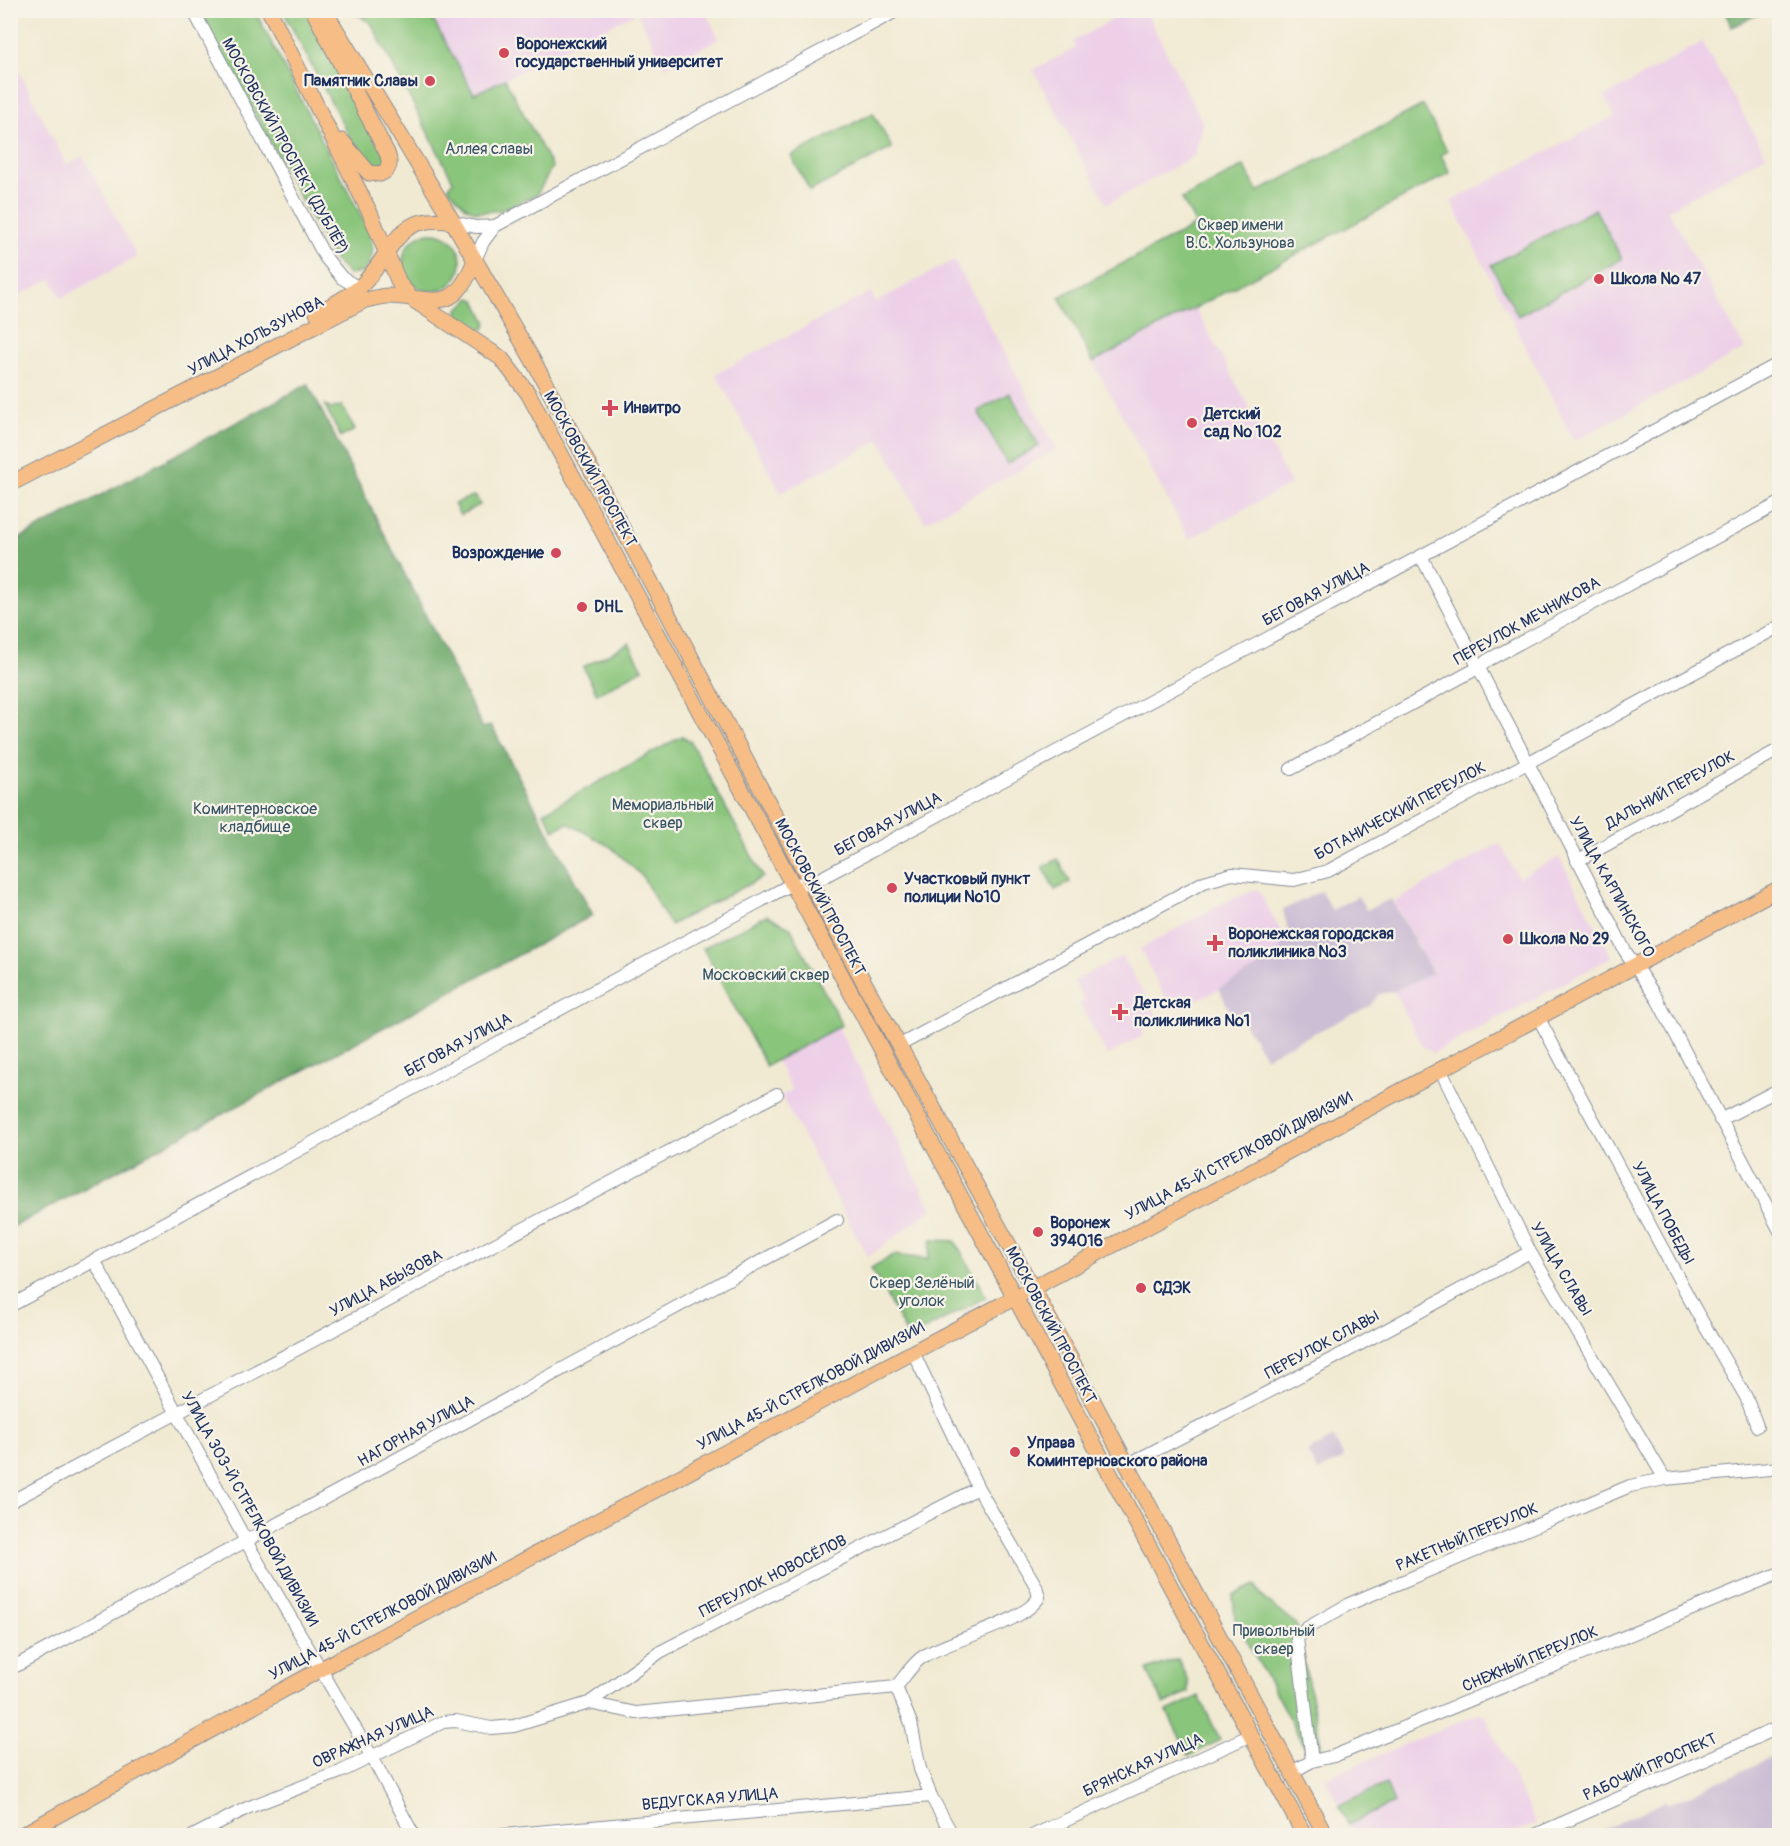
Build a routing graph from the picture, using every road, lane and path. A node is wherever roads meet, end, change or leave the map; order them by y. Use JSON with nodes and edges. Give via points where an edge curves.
{"nodes":[{"id":1,"x":193,"y":10,"type":"edge"},
{"id":2,"x":270,"y":10,"type":"edge"},
{"id":3,"x":313,"y":10,"type":"edge"},
{"id":4,"x":324,"y":10,"type":"edge"},
{"id":5,"x":893,"y":12,"type":"edge"},
{"id":6,"x":323,"y":117,"type":"junction"},
{"id":7,"x":453,"y":222,"type":"junction"},
{"id":8,"x":495,"y":226,"type":"junction"},
{"id":9,"x":386,"y":254,"type":"junction"},
{"id":10,"x":475,"y":260,"type":"junction"},
{"id":11,"x":359,"y":288,"type":"junction"},
{"id":12,"x":412,"y":299,"type":"junction"},
{"id":13,"x":1779,"y":363,"type":"edge"},
{"id":14,"x":10,"y":476,"type":"edge"},
{"id":15,"x":10,"y":484,"type":"edge"},
{"id":16,"x":1779,"y":503,"type":"edge"},
{"id":17,"x":1421,"y":556,"type":"junction"},
{"id":18,"x":1779,"y":626,"type":"edge"},
{"id":19,"x":1478,"y":668,"type":"junction"},
{"id":20,"x":1779,"y":749,"type":"edge"},
{"id":21,"x":1526,"y":761,"type":"junction"},
{"id":22,"x":1292,"y":769,"type":"dead end"},
{"id":23,"x":1577,"y":861,"type":"junction"},
{"id":24,"x":792,"y":884,"type":"junction"},
{"id":25,"x":812,"y":884,"type":"junction"},
{"id":26,"x":1779,"y":888,"type":"edge"},
{"id":27,"x":1635,"y":966,"type":"junction"},
{"id":28,"x":1538,"y":1017,"type":"junction"},
{"id":29,"x":898,"y":1046,"type":"junction"},
{"id":30,"x":1440,"y":1069,"type":"junction"},
{"id":31,"x":1779,"y":1089,"type":"edge"},
{"id":32,"x":777,"y":1094,"type":"dead end"},
{"id":33,"x":1720,"y":1119,"type":"junction"},
{"id":34,"x":837,"y":1220,"type":"dead end"},
{"id":35,"x":1779,"y":1231,"type":"edge"},
{"id":36,"x":1530,"y":1251,"type":"junction"},
{"id":37,"x":94,"y":1260,"type":"junction"},
{"id":38,"x":1032,"y":1287,"type":"junction"},
{"id":39,"x":1016,"y":1296,"type":"junction"},
{"id":40,"x":10,"y":1306,"type":"edge"},
{"id":41,"x":913,"y":1352,"type":"junction"},
{"id":42,"x":178,"y":1413,"type":"junction"},
{"id":43,"x":1757,"y":1426,"type":"dead end"},
{"id":44,"x":1127,"y":1465,"type":"junction"},
{"id":45,"x":1779,"y":1468,"type":"edge"},
{"id":46,"x":1665,"y":1479,"type":"junction"},
{"id":47,"x":978,"y":1488,"type":"junction"},
{"id":48,"x":10,"y":1502,"type":"edge"},
{"id":49,"x":247,"y":1543,"type":"junction"},
{"id":50,"x":1779,"y":1573,"type":"edge"},
{"id":51,"x":10,"y":1669,"type":"edge"},
{"id":52,"x":321,"y":1669,"type":"junction"},
{"id":53,"x":896,"y":1687,"type":"junction"},
{"id":54,"x":589,"y":1703,"type":"junction"},
{"id":55,"x":1268,"y":1726,"type":"junction"},
{"id":56,"x":1779,"y":1727,"type":"edge"},
{"id":57,"x":1251,"y":1735,"type":"junction"},
{"id":58,"x":372,"y":1757,"type":"junction"},
{"id":59,"x":1312,"y":1761,"type":"junction"},
{"id":60,"x":1292,"y":1772,"type":"junction"},
{"id":61,"x":931,"y":1796,"type":"junction"},
{"id":62,"x":20,"y":1836,"type":"edge"},
{"id":63,"x":193,"y":1836,"type":"edge"},
{"id":64,"x":414,"y":1836,"type":"edge"},
{"id":65,"x":493,"y":1836,"type":"edge"},
{"id":66,"x":952,"y":1836,"type":"edge"},
{"id":67,"x":1032,"y":1836,"type":"edge"},
{"id":68,"x":1305,"y":1836,"type":"edge"},
{"id":69,"x":1326,"y":1836,"type":"edge"},
{"id":70,"x":1533,"y":1836,"type":"edge"}],
"edges":[{"from":1,"to":11,"type":"street","name":"МОСКОВСКИЙ ПРОСПЕКТ (ДУБЛЁР)","via":[[325,258],[342,278]]},
{"from":2,"to":6,"type":"main road","name":"МОСКОВСКИЙ ПРОСПЕКТ"},
{"from":3,"to":6,"type":"main road","via":[[387,153],[388,169],[374,175],[363,169]]},
{"from":4,"to":7,"type":"main road","name":"МОСКОВСКИЙ ПРОСПЕКТ"},
{"from":5,"to":8,"type":"street","name":"УЛИЦА ХОЛЬЗУНОВА"},
{"from":6,"to":9,"type":"main road","name":"МОСКОВСКИЙ ПРОСПЕКТ"},
{"from":7,"to":8,"type":"street","name":"УЛИЦА ХОЛЬЗУНОВА"},
{"from":7,"to":9,"type":"main road","name":"УЛИЦА ХОЛЬЗУНОВА","via":[[420,221],[406,228]]},
{"from":7,"to":10,"type":"main road","name":"МОСКОВСКИЙ ПРОСПЕКТ"},
{"from":8,"to":10,"type":"street","name":"УЛИЦА ХОЛЬЗУНОВА"},
{"from":9,"to":11,"type":"main road","name":"УЛИЦА ХОЛЬЗУНОВА"},
{"from":9,"to":12,"type":"main road","name":"МОСКОВСКИЙ ПРОСПЕКТ","via":[[393,274]]},
{"from":10,"to":12,"type":"main road","name":"УЛИЦА ХОЛЬЗУНОВА","via":[[467,280],[448,298],[432,302]]},
{"from":10,"to":25,"type":"main road","name":"МОСКОВСКИЙ ПРОСПЕКТ","via":[[535,364]]},
{"from":11,"to":14,"type":"main road","name":"УЛИЦА ХОЛЬЗУНОВА"},
{"from":12,"to":15,"type":"main road","name":"УЛИЦА ХОЛЬЗУНОВА","via":[[387,296],[365,300]]},
{"from":12,"to":24,"type":"main road","name":"МОСКОВСКИЙ ПРОСПЕКТ","via":[[513,370]]},
{"from":13,"to":17,"type":"street","name":"БЕГОВАЯ УЛИЦА"},
{"from":16,"to":19,"type":"street","name":"ПЕРЕУЛОК МЕЧНИКОВА"},
{"from":17,"to":19,"type":"street","name":"УЛИЦА КАРПИНСКОГО"},
{"from":17,"to":25,"type":"street","name":"БЕГОВАЯ УЛИЦА"},
{"from":18,"to":21,"type":"street","name":"БОТАНИЧЕСКИЙ ПЕРЕУЛОК"},
{"from":19,"to":21,"type":"street","name":"УЛИЦА КАРПИНСКОГО"},
{"from":19,"to":22,"type":"street","name":"ПЕРЕУЛОК МЕЧНИКОВА"},
{"from":20,"to":23,"type":"street","name":"ДАЛЬНИЙ ПЕРЕУЛОК"},
{"from":21,"to":23,"type":"street","name":"УЛИЦА КАРПИНСКОГО"},
{"from":21,"to":29,"type":"street","name":"БОТАНИЧЕСКИЙ ПЕРЕУЛОК","via":[[1329,871],[1294,880],[1232,874],[1204,882]]},
{"from":23,"to":27,"type":"street","name":"УЛИЦА КАРПИНСКОГО"},
{"from":24,"to":25,"type":"street","name":"БЕГОВАЯ УЛИЦА"},
{"from":24,"to":37,"type":"street","name":"БЕГОВАЯ УЛИЦА"},
{"from":24,"to":39,"type":"main road","name":"МОСКОВСКИЙ ПРОСПЕКТ"},
{"from":25,"to":29,"type":"main road","name":"МОСКОВСКИЙ ПРОСПЕКТ"},
{"from":26,"to":27,"type":"main road","name":"УЛИЦА 45-Й СТРЕЛКОВОЙ ДИВИЗИИ"},
{"from":27,"to":28,"type":"main road","name":"УЛИЦА 45-Й СТРЕЛКОВОЙ ДИВИЗИИ"},
{"from":27,"to":33,"type":"street","name":"УЛИЦА КАРПИНСКОГО","via":[[1657,999]]},
{"from":28,"to":30,"type":"main road","name":"УЛИЦА 45-Й СТРЕЛКОВОЙ ДИВИЗИИ"},
{"from":28,"to":43,"type":"street","name":"УЛИЦА ПОБЕДЫ","via":[[1746,1397]]},
{"from":29,"to":38,"type":"main road","name":"МОСКОВСКИЙ ПРОСПЕКТ"},
{"from":30,"to":36,"type":"street","name":"УЛИЦА СЛАВЫ"},
{"from":30,"to":38,"type":"main road","name":"УЛИЦА 45-Й СТРЕЛКОВОЙ ДИВИЗИИ"},
{"from":31,"to":33,"type":"street"},
{"from":32,"to":42,"type":"street","name":"УЛИЦА АБЫЗОВА"},
{"from":33,"to":35,"type":"street","name":"УЛИЦА КАРПИНСКОГО"},
{"from":34,"to":49,"type":"street","name":"НАГОРНАЯ УЛИЦА"},
{"from":36,"to":44,"type":"street","name":"ПЕРЕУЛОК СЛАВЫ"},
{"from":36,"to":46,"type":"street","name":"УЛИЦА СЛАВЫ"},
{"from":37,"to":40,"type":"street","name":"БЕГОВАЯ УЛИЦА"},
{"from":37,"to":42,"type":"street","name":"УЛИЦА 303-Й СТРЕЛКОВОЙ ДИВИЗИИ"},
{"from":38,"to":39,"type":"main road","name":"УЛИЦА 45-Й СТРЕЛКОВОЙ ДИВИЗИИ"},
{"from":38,"to":44,"type":"main road","name":"МОСКОВСКИЙ ПРОСПЕКТ"},
{"from":39,"to":41,"type":"main road","name":"УЛИЦА 45-Й СТРЕЛКОВОЙ ДИВИЗИИ"},
{"from":39,"to":57,"type":"main road","name":"МОСКОВСКИЙ ПРОСПЕКТ"},
{"from":41,"to":47,"type":"street"},
{"from":41,"to":52,"type":"main road","name":"УЛИЦА 45-Й СТРЕЛКОВОЙ ДИВИЗИИ"},
{"from":42,"to":48,"type":"street","name":"УЛИЦА АБЫЗОВА"},
{"from":42,"to":49,"type":"street","name":"УЛИЦА 303-Й СТРЕЛКОВОЙ ДИВИЗИИ"},
{"from":44,"to":55,"type":"main road","name":"МОСКОВСКИЙ ПРОСПЕКТ"},
{"from":45,"to":46,"type":"street","name":"РАКЕТНЫЙ ПЕРЕУЛОК"},
{"from":46,"to":59,"type":"street","name":"РАКЕТНЫЙ ПЕРЕУЛОК","via":[[1619,1490],[1349,1604],[1307,1628],[1298,1638]]},
{"from":47,"to":53,"type":"street","via":[[1039,1596],[1034,1604],[1012,1618],[922,1657]]},
{"from":47,"to":54,"type":"street","name":"ПЕРЕУЛОК НОВОСЁЛОВ","via":[[660,1652]]},
{"from":49,"to":51,"type":"street","name":"НАГОРНАЯ УЛИЦА"},
{"from":49,"to":52,"type":"street","name":"УЛИЦА 303-Й СТРЕЛКОВОЙ ДИВИЗИИ"},
{"from":50,"to":59,"type":"street","name":"СНЕЖНЫЙ ПЕРЕУЛОК","via":[[1454,1708],[1334,1756]]},
{"from":52,"to":58,"type":"street","name":"УЛИЦА 303-Й СТРЕЛКОВОЙ ДИВИЗИИ"},
{"from":52,"to":62,"type":"main road","name":"УЛИЦА 45-Й СТРЕЛКОВОЙ ДИВИЗИИ"},
{"from":53,"to":54,"type":"street","name":"ОВРАЖНАЯ УЛИЦА","via":[[636,1713]]},
{"from":53,"to":61,"type":"street","via":[[911,1723],[920,1769]]},
{"from":54,"to":58,"type":"street","name":"ОВРАЖНАЯ УЛИЦА","via":[[514,1726],[491,1728],[443,1722]]},
{"from":55,"to":57,"type":"main road","name":"БРЯНСКАЯ УЛИЦА"},
{"from":55,"to":60,"type":"main road","name":"МОСКОВСКИЙ ПРОСПЕКТ"},
{"from":56,"to":70,"type":"street","name":"РАБОЧИЙ ПРОСПЕКТ"},
{"from":57,"to":67,"type":"street","name":"БРЯНСКАЯ УЛИЦА"},
{"from":57,"to":68,"type":"main road","name":"МОСКОВСКИЙ ПРОСПЕКТ"},
{"from":58,"to":63,"type":"street","name":"ОВРАЖНАЯ УЛИЦА","via":[[247,1808]]},
{"from":58,"to":64,"type":"street","name":"УЛИЦА 303-Й СТРЕЛКОВОЙ ДИВИЗИИ"},
{"from":59,"to":60,"type":"street","name":"СНЕЖНЫЙ ПЕРЕУЛОК"},
{"from":60,"to":69,"type":"main road","name":"МОСКОВСКИЙ ПРОСПЕКТ"},
{"from":61,"to":65,"type":"street","name":"ВЕДУГСКАЯ УЛИЦА"},
{"from":61,"to":66,"type":"street"}]}
